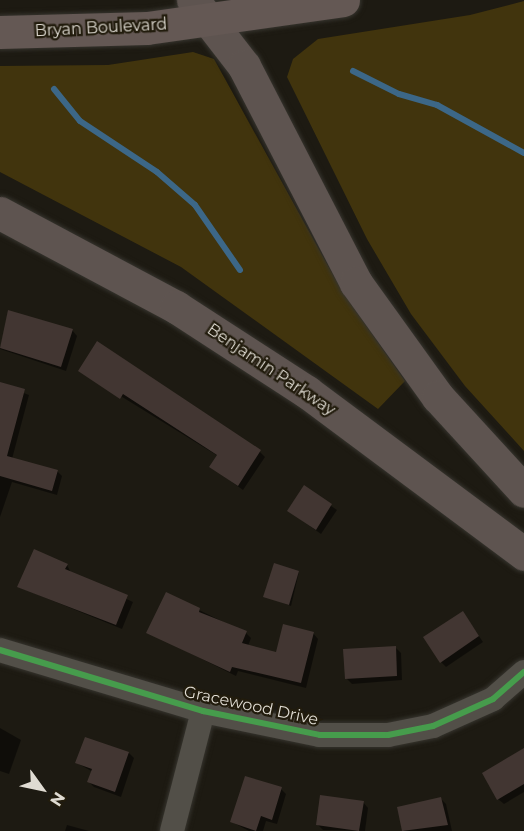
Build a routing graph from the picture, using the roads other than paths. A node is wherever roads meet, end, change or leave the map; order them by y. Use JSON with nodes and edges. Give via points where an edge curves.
{"nodes":[{"id":1,"x":344,"y":0,"type":"edge"},
{"id":2,"x":201,"y":10,"type":"edge"},
{"id":3,"x":0,"y":32,"type":"edge"},
{"id":4,"x":0,"y":213,"type":"edge"},
{"id":5,"x":524,"y":491,"type":"edge"},
{"id":6,"x":524,"y":554,"type":"edge"},
{"id":7,"x":0,"y":650,"type":"edge"},
{"id":8,"x":524,"y":672,"type":"edge"},
{"id":9,"x":203,"y":711,"type":"junction"},
{"id":10,"x":172,"y":831,"type":"edge"}],
"edges":[{"from":1,"to":2,"type":"highway","name":"Bryan Boulevard"},
{"from":2,"to":3,"type":"highway","name":"Bryan Boulevard","via":[[147,28]]},
{"from":2,"to":5,"type":"main road","via":[[244,66],[356,283],[438,397]]},
{"from":4,"to":6,"type":"main road","name":"Benjamin Parkway","via":[[176,307],[325,405]]},
{"from":7,"to":9,"type":"street","name":"Gracewood Drive"},
{"from":8,"to":9,"type":"street","name":"Gracewood Drive","via":[[493,699],[433,726],[388,735],[320,735]]},
{"from":9,"to":10,"type":"street"}]}
